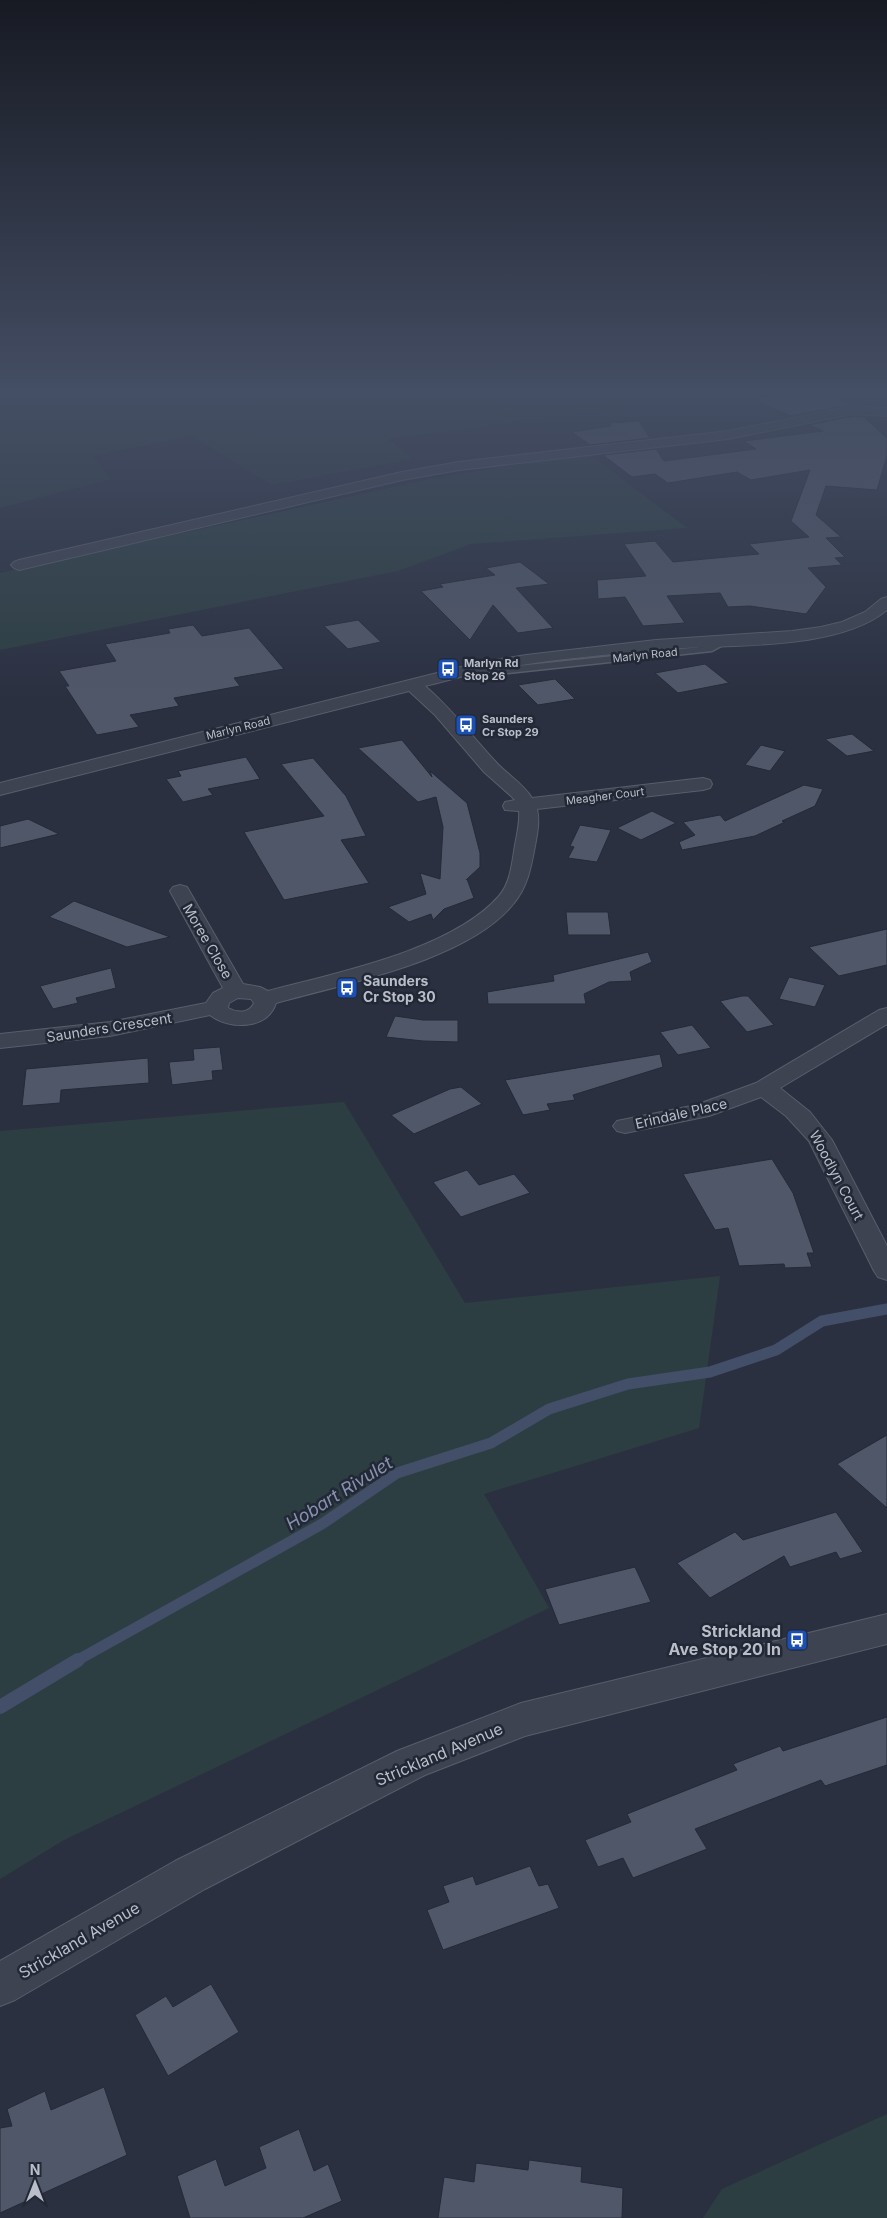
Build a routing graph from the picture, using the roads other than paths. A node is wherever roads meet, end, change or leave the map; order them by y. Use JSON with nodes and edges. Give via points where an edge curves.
{"nodes":[{"id":1,"x":327,"y":494,"type":"edge"},
{"id":2,"x":20,"y":565,"type":"dead end"},
{"id":3,"x":887,"y":602,"type":"edge"},
{"id":4,"x":411,"y":684,"type":"junction"},
{"id":5,"x":703,"y":784,"type":"dead end"},
{"id":6,"x":0,"y":789,"type":"edge"},
{"id":7,"x":517,"y":805,"type":"junction"},
{"id":8,"x":180,"y":891,"type":"dead end"},
{"id":9,"x":236,"y":991,"type":"junction"},
{"id":10,"x":264,"y":999,"type":"junction"},
{"id":11,"x":217,"y":1007,"type":"junction"},
{"id":12,"x":887,"y":1016,"type":"edge"},
{"id":13,"x":0,"y":1041,"type":"edge"},
{"id":14,"x":764,"y":1088,"type":"junction"},
{"id":15,"x":625,"y":1126,"type":"dead end"},
{"id":16,"x":887,"y":1270,"type":"edge"},
{"id":17,"x":887,"y":1629,"type":"edge"},
{"id":18,"x":0,"y":1986,"type":"edge"}],
"edges":[{"from":1,"to":2,"type":"street"},
{"from":3,"to":4,"type":"street","name":"Marlyn Road","via":[[871,617],[844,627],[774,637],[685,642],[539,658],[477,668]]},
{"from":4,"to":6,"type":"street","name":"Marlyn Road"},
{"from":4,"to":7,"type":"street","via":[[441,710],[495,773]]},
{"from":5,"to":7,"type":"street","name":"Meagher Court"},
{"from":7,"to":10,"type":"street","via":[[524,850],[522,870],[505,902],[488,918],[464,933],[392,963]]},
{"from":8,"to":9,"type":"street","name":"Moree Close"},
{"from":9,"to":10,"type":"street","via":[[253,992]]},
{"from":9,"to":11,"type":"street","via":[[220,999]]},
{"from":10,"to":11,"type":"street","via":[[265,1006],[260,1013],[243,1018],[226,1016]]},
{"from":11,"to":13,"type":"street","name":"Saunders Crescent","via":[[110,1030]]},
{"from":12,"to":14,"type":"street"},
{"from":14,"to":15,"type":"street","name":"Erindale Place","via":[[700,1111]]},
{"from":14,"to":16,"type":"street","name":"Woodlyn Court","via":[[800,1114],[815,1132]]},
{"from":17,"to":18,"type":"street","name":"Strickland Avenue","via":[[521,1720],[436,1752],[190,1875]]}]}
